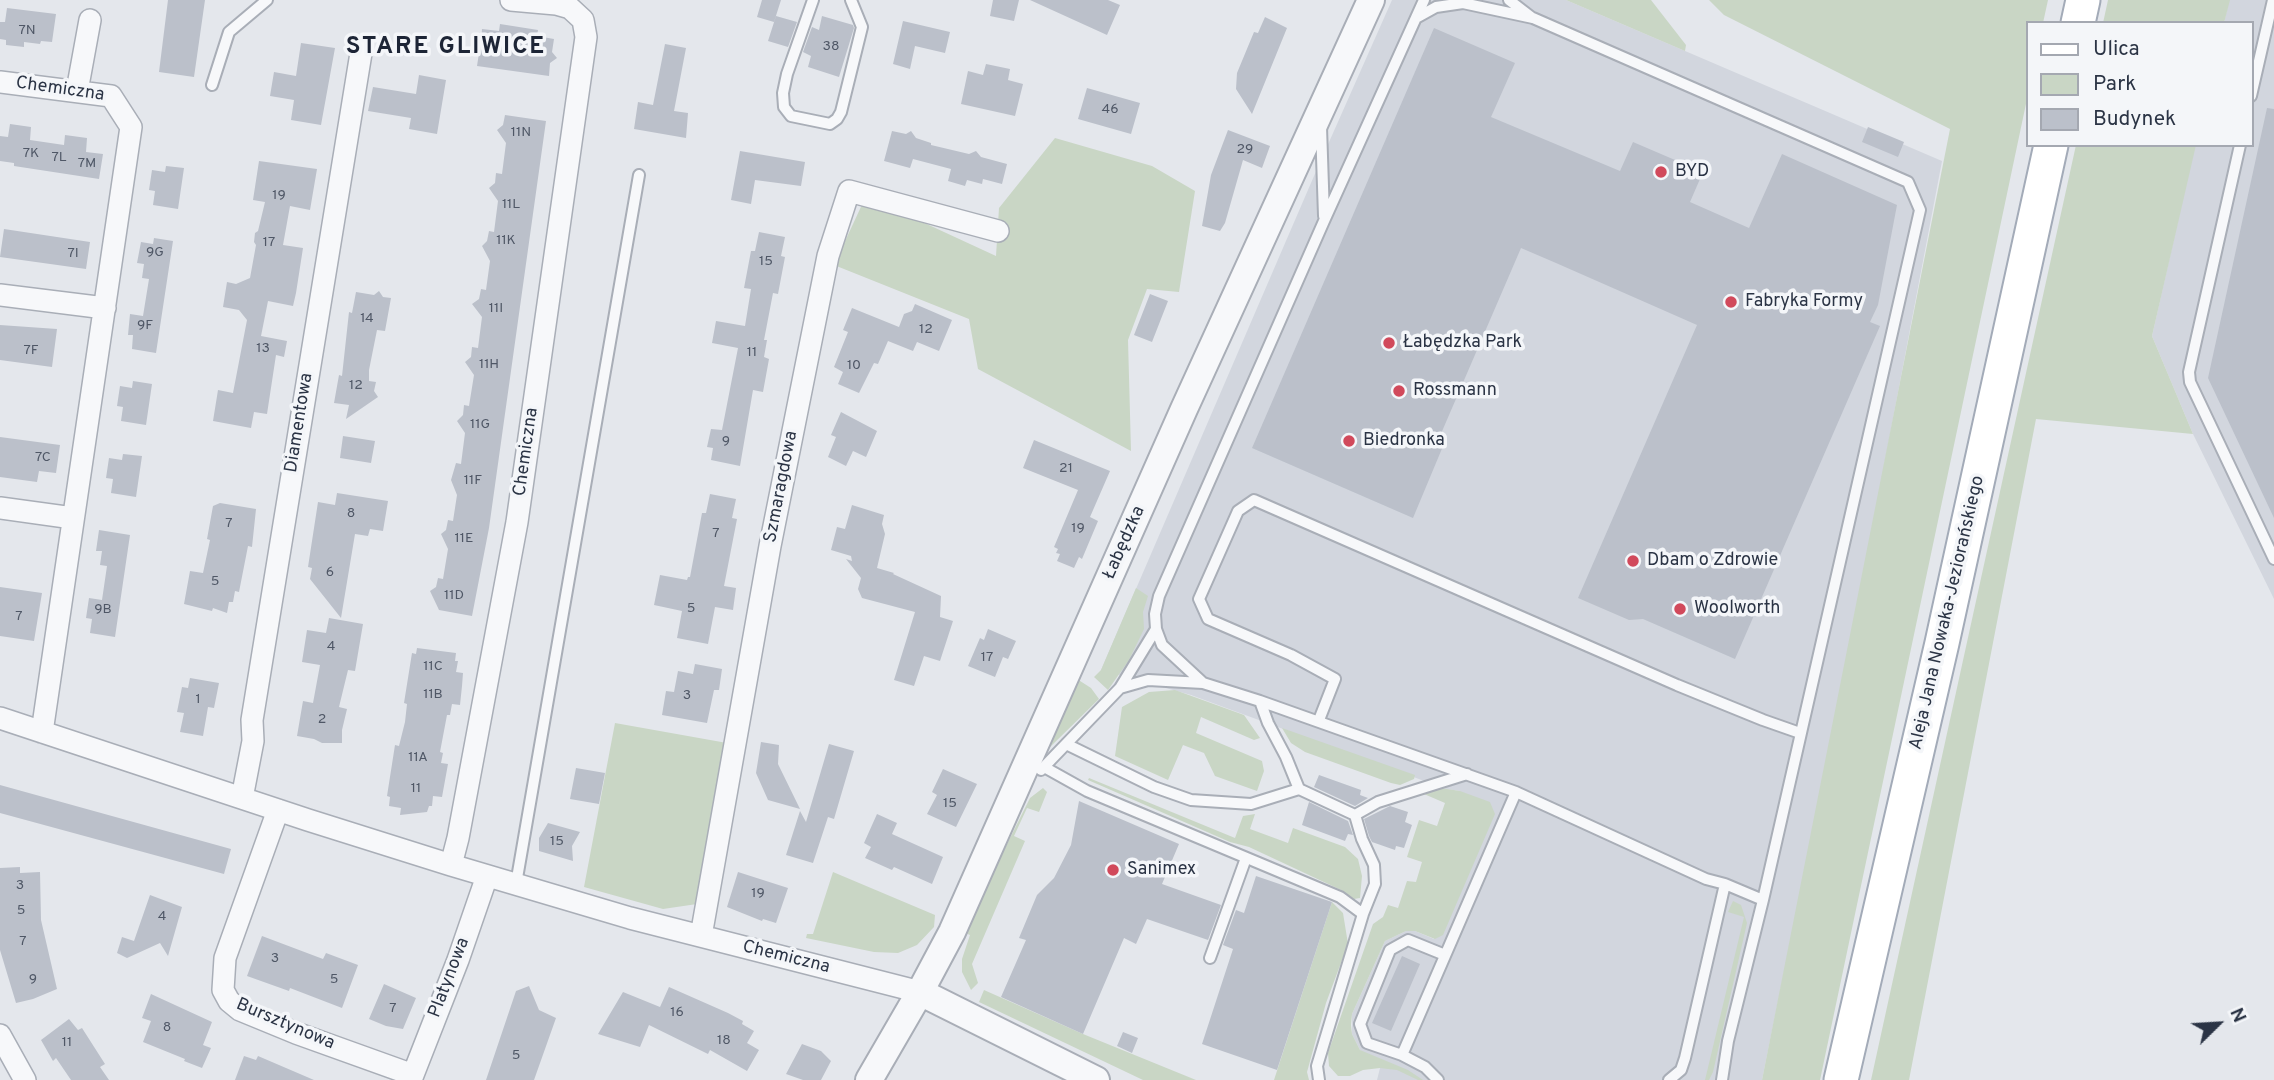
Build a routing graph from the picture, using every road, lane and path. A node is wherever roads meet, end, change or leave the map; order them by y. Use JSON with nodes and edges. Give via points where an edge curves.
{"nodes":[{"id":1,"x":267,"y":0,"type":"edge"},
{"id":2,"x":510,"y":0,"type":"edge"},
{"id":3,"x":813,"y":0,"type":"edge"},
{"id":4,"x":851,"y":0,"type":"edge"},
{"id":5,"x":1371,"y":0,"type":"edge"},
{"id":6,"x":1424,"y":0,"type":"edge"},
{"id":7,"x":1509,"y":0,"type":"edge"},
{"id":8,"x":2080,"y":0,"type":"edge"},
{"id":9,"x":2273,"y":0,"type":"edge"},
{"id":10,"x":1418,"y":17,"type":"junction"},
{"id":11,"x":1533,"y":19,"type":"junction"},
{"id":12,"x":90,"y":20,"type":"dead end"},
{"id":13,"x":2076,"y":21,"type":"edge"},
{"id":14,"x":362,"y":47,"type":"dead end"},
{"id":15,"x":0,"y":82,"type":"edge"},
{"id":16,"x":212,"y":85,"type":"dead end"},
{"id":17,"x":2253,"y":87,"type":"edge"},
{"id":18,"x":77,"y":91,"type":"junction"},
{"id":19,"x":1321,"y":111,"type":"junction"},
{"id":20,"x":2051,"y":147,"type":"edge"},
{"id":21,"x":2240,"y":147,"type":"edge"},
{"id":22,"x":639,"y":175,"type":"dead end"},
{"id":23,"x":1324,"y":221,"type":"junction"},
{"id":24,"x":998,"y":231,"type":"dead end"},
{"id":25,"x":0,"y":295,"type":"edge"},
{"id":26,"x":105,"y":308,"type":"junction"},
{"id":27,"x":0,"y":508,"type":"edge"},
{"id":28,"x":73,"y":518,"type":"junction"},
{"id":29,"x":2274,"y":559,"type":"edge"},
{"id":30,"x":1156,"y":629,"type":"junction"},
{"id":31,"x":1203,"y":683,"type":"junction"},
{"id":32,"x":1120,"y":688,"type":"junction"},
{"id":33,"x":1260,"y":701,"type":"junction"},
{"id":34,"x":0,"y":718,"type":"edge"},
{"id":35,"x":1319,"y":720,"type":"junction"},
{"id":36,"x":42,"y":732,"type":"junction"},
{"id":37,"x":1800,"y":733,"type":"junction"},
{"id":38,"x":1066,"y":744,"type":"junction"},
{"id":39,"x":1044,"y":767,"type":"junction"},
{"id":40,"x":1467,"y":774,"type":"junction"},
{"id":41,"x":1299,"y":789,"type":"junction"},
{"id":42,"x":1516,"y":792,"type":"junction"},
{"id":43,"x":1014,"y":794,"type":"junction"},
{"id":44,"x":242,"y":798,"type":"junction"},
{"id":45,"x":278,"y":810,"type":"junction"},
{"id":46,"x":1355,"y":815,"type":"junction"},
{"id":47,"x":1246,"y":858,"type":"junction"},
{"id":48,"x":451,"y":865,"type":"junction"},
{"id":49,"x":486,"y":876,"type":"junction"},
{"id":50,"x":516,"y":884,"type":"junction"},
{"id":51,"x":1725,"y":884,"type":"junction"},
{"id":52,"x":1763,"y":900,"type":"junction"},
{"id":53,"x":1363,"y":914,"type":"junction"},
{"id":54,"x":701,"y":936,"type":"junction"},
{"id":55,"x":1444,"y":955,"type":"junction"},
{"id":56,"x":1210,"y":958,"type":"dead end"},
{"id":57,"x":920,"y":992,"type":"junction"},
{"id":58,"x":0,"y":1035,"type":"edge"},
{"id":59,"x":1402,"y":1055,"type":"junction"},
{"id":60,"x":412,"y":1077,"type":"edge"},
{"id":61,"x":25,"y":1080,"type":"edge"},
{"id":62,"x":869,"y":1080,"type":"edge"},
{"id":63,"x":1096,"y":1080,"type":"edge"},
{"id":64,"x":1320,"y":1080,"type":"edge"},
{"id":65,"x":1438,"y":1080,"type":"edge"},
{"id":66,"x":1669,"y":1080,"type":"edge"},
{"id":67,"x":1722,"y":1080,"type":"edge"},
{"id":68,"x":1841,"y":1080,"type":"edge"}],
"edges":[{"from":1,"to":16,"type":"lane","via":[[229,32]]},
{"from":2,"to":48,"type":"street","name":"Chemiczna","via":[[570,8],[583,20],[586,37],[517,522]]},
{"from":3,"to":4,"type":"lane","via":[[782,93],[783,107],[791,116],[830,124],[841,112],[860,37],[860,18]]},
{"from":5,"to":19,"type":"street","name":"Łabędzka"},
{"from":6,"to":10,"type":"lane"},
{"from":7,"to":11,"type":"lane"},
{"from":8,"to":13,"type":"main road"},
{"from":9,"to":17,"type":"lane"},
{"from":10,"to":11,"type":"lane","via":[[1436,7],[1463,3]]},
{"from":10,"to":23,"type":"lane"},
{"from":11,"to":37,"type":"lane","via":[[1908,183],[1920,210]]},
{"from":12,"to":18,"type":"street"},
{"from":14,"to":44,"type":"street","name":"Diamentowa"},
{"from":15,"to":18,"type":"street","name":"Chemiczna"},
{"from":18,"to":26,"type":"street","name":"Chemiczna","via":[[111,96],[131,127]]},
{"from":19,"to":23,"type":"lane"},
{"from":19,"to":43,"type":"street","name":"Łabędzka"},
{"from":20,"to":68,"type":"main road","name":"Aleja Jana Nowaka-Jeziorańskiego"},
{"from":21,"to":29,"type":"lane","via":[[2189,372]]},
{"from":22,"to":50,"type":"lane"},
{"from":23,"to":30,"type":"lane","via":[[1159,596]]},
{"from":24,"to":54,"type":"street","name":"Szmaragdowa","via":[[849,191],[828,256]]},
{"from":25,"to":26,"type":"street"},
{"from":26,"to":28,"type":"street","name":"Chemiczna"},
{"from":27,"to":28,"type":"street"},
{"from":28,"to":36,"type":"street","name":"Chemiczna"},
{"from":30,"to":31,"type":"lane","via":[[1162,645]]},
{"from":30,"to":32,"type":"lane"},
{"from":31,"to":32,"type":"lane","via":[[1148,680]]},
{"from":31,"to":33,"type":"lane"},
{"from":32,"to":38,"type":"lane"},
{"from":33,"to":35,"type":"lane"},
{"from":33,"to":41,"type":"lane"},
{"from":34,"to":36,"type":"street","name":"Chemiczna"},
{"from":35,"to":37,"type":"lane","via":[[1335,679],[1208,619],[1199,599],[1238,511],[1254,500],[1677,685]]},
{"from":35,"to":40,"type":"lane"},
{"from":36,"to":44,"type":"street","name":"Chemiczna"},
{"from":37,"to":52,"type":"lane"},
{"from":38,"to":39,"type":"lane"},
{"from":38,"to":41,"type":"lane","via":[[1154,788],[1191,800],[1251,804]]},
{"from":39,"to":43,"type":"lane"},
{"from":39,"to":47,"type":"lane","via":[[1087,791]]},
{"from":40,"to":42,"type":"lane"},
{"from":40,"to":46,"type":"lane","via":[[1378,802]]},
{"from":41,"to":46,"type":"lane"},
{"from":42,"to":51,"type":"lane"},
{"from":42,"to":55,"type":"lane"},
{"from":43,"to":57,"type":"street","name":"Łabędzka","via":[[953,932]]},
{"from":44,"to":45,"type":"street","name":"Chemiczna"},
{"from":45,"to":48,"type":"street","name":"Chemiczna"},
{"from":45,"to":60,"type":"street","name":"Bursztynowa","via":[[225,958],[223,990],[240,1010]]},
{"from":46,"to":53,"type":"lane","via":[[1374,865],[1375,884]]},
{"from":47,"to":53,"type":"lane","via":[[1340,897]]},
{"from":47,"to":56,"type":"lane"},
{"from":48,"to":49,"type":"street","name":"Chemiczna"},
{"from":49,"to":50,"type":"street","name":"Chemiczna"},
{"from":49,"to":60,"type":"street","name":"Platynowa"},
{"from":50,"to":54,"type":"street","name":"Chemiczna"},
{"from":51,"to":52,"type":"lane"},
{"from":51,"to":66,"type":"lane","via":[[1685,1058],[1681,1070]]},
{"from":52,"to":67,"type":"lane"},
{"from":53,"to":64,"type":"lane","via":[[1317,1066]]},
{"from":54,"to":57,"type":"street","name":"Chemiczna"},
{"from":55,"to":59,"type":"lane"},
{"from":55,"to":59,"type":"lane","via":[[1408,940],[1390,950],[1360,1024],[1367,1043]]},
{"from":57,"to":62,"type":"street","name":"Łabędzka"},
{"from":57,"to":63,"type":"street"},
{"from":58,"to":61,"type":"street"},
{"from":59,"to":65,"type":"lane"}]}
